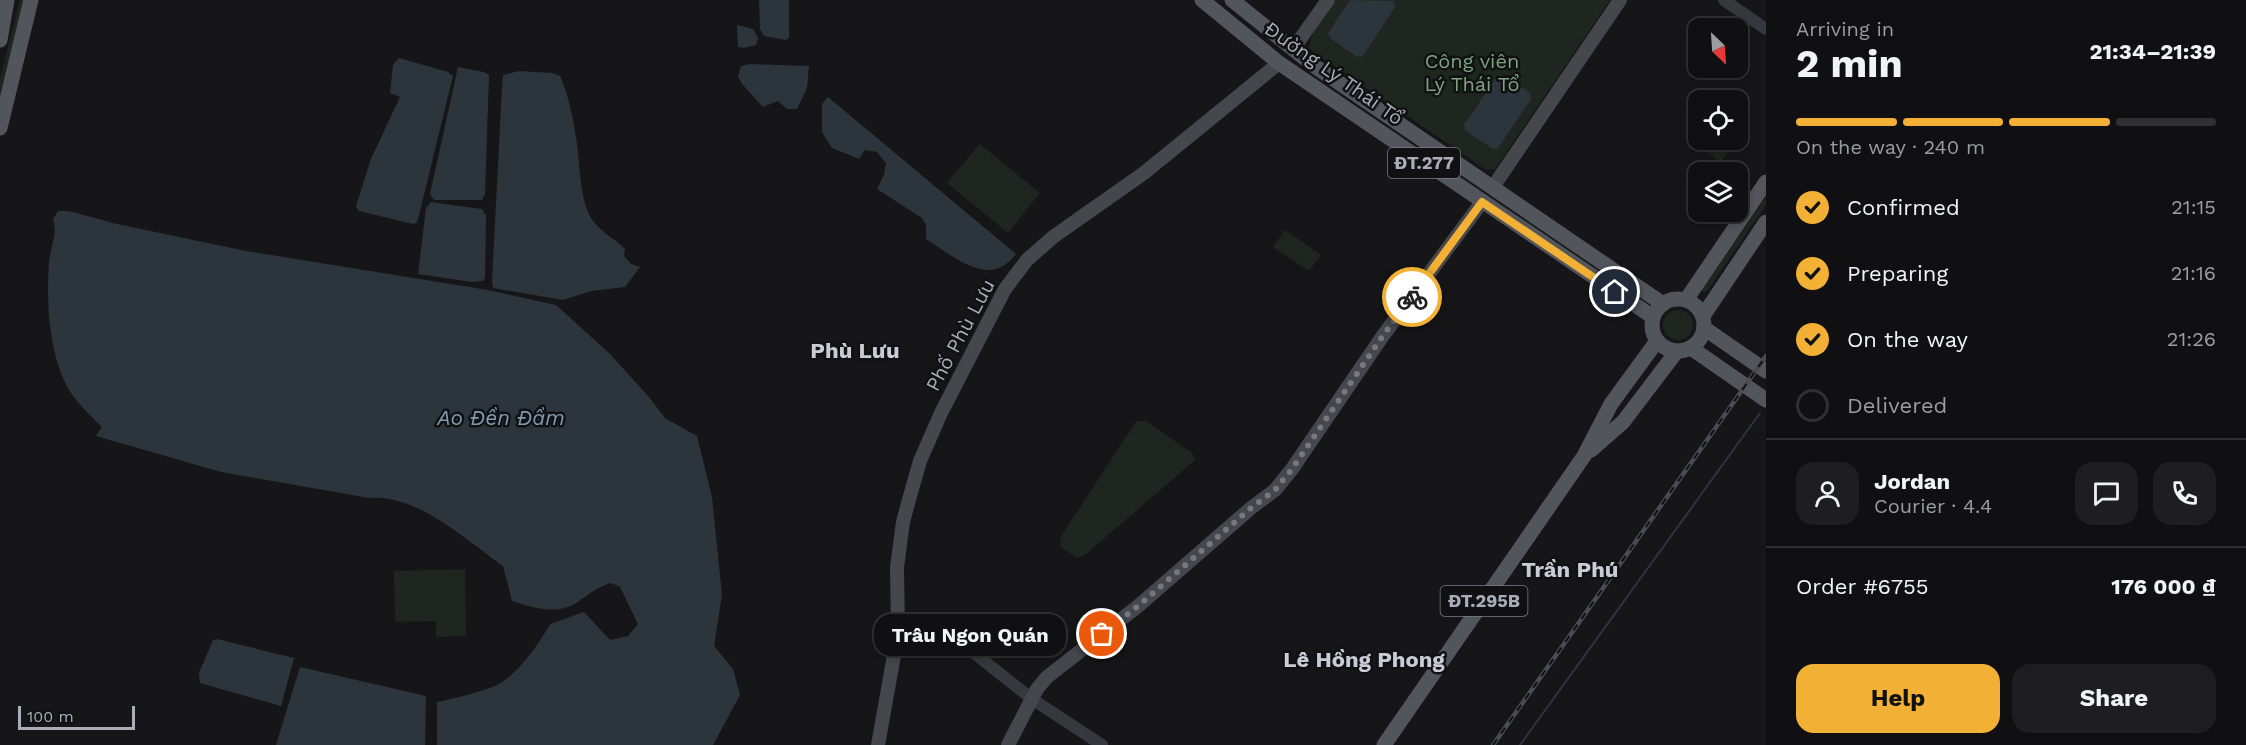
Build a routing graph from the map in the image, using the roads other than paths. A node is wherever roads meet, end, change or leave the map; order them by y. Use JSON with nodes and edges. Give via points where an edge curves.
{"nodes":[{"id":1,"x":31,"y":0,"type":"edge"},
{"id":2,"x":1202,"y":0,"type":"edge"},
{"id":3,"x":1232,"y":0,"type":"edge"},
{"id":4,"x":1328,"y":0,"type":"edge"},
{"id":5,"x":1620,"y":0,"type":"edge"},
{"id":6,"x":1724,"y":0,"type":"edge"},
{"id":7,"x":4,"y":9,"type":"edge"},
{"id":8,"x":1766,"y":29,"type":"edge"},
{"id":9,"x":0,"y":40,"type":"edge"},
{"id":10,"x":1293,"y":49,"type":"junction"},
{"id":11,"x":1280,"y":63,"type":"junction"},
{"id":12,"x":1398,"y":123,"type":"junction"},
{"id":13,"x":0,"y":128,"type":"edge"},
{"id":14,"x":1388,"y":137,"type":"junction"},
{"id":15,"x":1766,"y":183,"type":"edge"},
{"id":16,"x":1493,"y":187,"type":"junction"},
{"id":17,"x":1482,"y":202,"type":"junction"},
{"id":18,"x":1766,"y":222,"type":"edge"},
{"id":19,"x":1686,"y":300,"type":"junction"},
{"id":20,"x":1663,"y":304,"type":"junction"},
{"id":21,"x":1653,"y":317,"type":"junction"},
{"id":22,"x":1704,"y":322,"type":"junction"},
{"id":23,"x":1658,"y":341,"type":"junction"},
{"id":24,"x":1684,"y":349,"type":"junction"},
{"id":25,"x":1766,"y":371,"type":"edge"},
{"id":26,"x":1766,"y":400,"type":"edge"},
{"id":27,"x":1611,"y":404,"type":"junction"},
{"id":28,"x":1627,"y":416,"type":"junction"},
{"id":29,"x":1609,"y":426,"type":"junction"},
{"id":30,"x":898,"y":629,"type":"junction"},
{"id":31,"x":1032,"y":699,"type":"junction"},
{"id":32,"x":879,"y":745,"type":"edge"},
{"id":33,"x":1008,"y":745,"type":"edge"},
{"id":34,"x":1102,"y":745,"type":"edge"},
{"id":35,"x":1384,"y":745,"type":"edge"}],
"edges":[{"from":1,"to":13,"type":"main road"},
{"from":2,"to":11,"type":"main road","name":"Đường Lý Thái Tổ","number":"ĐT.277"},
{"from":3,"to":10,"type":"main road","name":"Đường Lý Thái Tổ","number":"ĐT.277"},
{"from":4,"to":10,"type":"main road"},
{"from":5,"to":16,"type":"main road"},
{"from":6,"to":8,"type":"street"},
{"from":7,"to":9,"type":"main road"},
{"from":10,"to":11,"type":"main road"},
{"from":10,"to":12,"type":"main road","name":"Đường Lý Thái Tổ","number":"ĐT.277"},
{"from":11,"to":14,"type":"main road","name":"Đường Lý Thái Tổ","number":"ĐT.277"},
{"from":11,"to":30,"type":"main road","name":"Phố Phù Lưu","via":[[1144,172],[1073,221],[1014,275],[942,410],[920,461],[903,522],[897,567]]},
{"from":12,"to":14,"type":"main road"},
{"from":12,"to":16,"type":"main road","name":"Đường Lý Thái Tổ","number":"ĐT.277"},
{"from":14,"to":17,"type":"main road","name":"Đường Lý Thái Tổ","number":"ĐT.277"},
{"from":15,"to":19,"type":"main road"},
{"from":16,"to":17,"type":"main road"},
{"from":16,"to":20,"type":"main road","name":"Đường Lý Thái Tổ","number":"ĐT.277"},
{"from":17,"to":21,"type":"main road","name":"Đường Lý Thái Tổ","number":"ĐT.277"},
{"from":17,"to":31,"type":"main road","via":[[1275,490],[1047,677]]},
{"from":18,"to":22,"type":"main road"},
{"from":19,"to":20,"type":"main road","via":[[1674,299]]},
{"from":19,"to":22,"type":"main road","via":[[1696,305]]},
{"from":20,"to":21,"type":"main road"},
{"from":21,"to":23,"type":"main road","via":[[1652,328]]},
{"from":22,"to":24,"type":"main road","via":[[1700,340]]},
{"from":22,"to":25,"type":"main road"},
{"from":23,"to":24,"type":"main road","via":[[1665,348]]},
{"from":23,"to":27,"type":"main road","number":"ĐT.295B"},
{"from":24,"to":26,"type":"main road"},
{"from":24,"to":28,"type":"main road","number":"ĐT.295B"},
{"from":27,"to":28,"type":"main road"},
{"from":27,"to":29,"type":"main road","number":"ĐT.295B"},
{"from":28,"to":29,"type":"main road","number":"ĐT.295B"},
{"from":29,"to":35,"type":"main road","number":"ĐT.295B","via":[[1584,456]]},
{"from":30,"to":31,"type":"street","via":[[964,645]]},
{"from":30,"to":32,"type":"main road","name":"Phố Phù Lưu"},
{"from":31,"to":33,"type":"main road"},
{"from":31,"to":34,"type":"street"}]}
